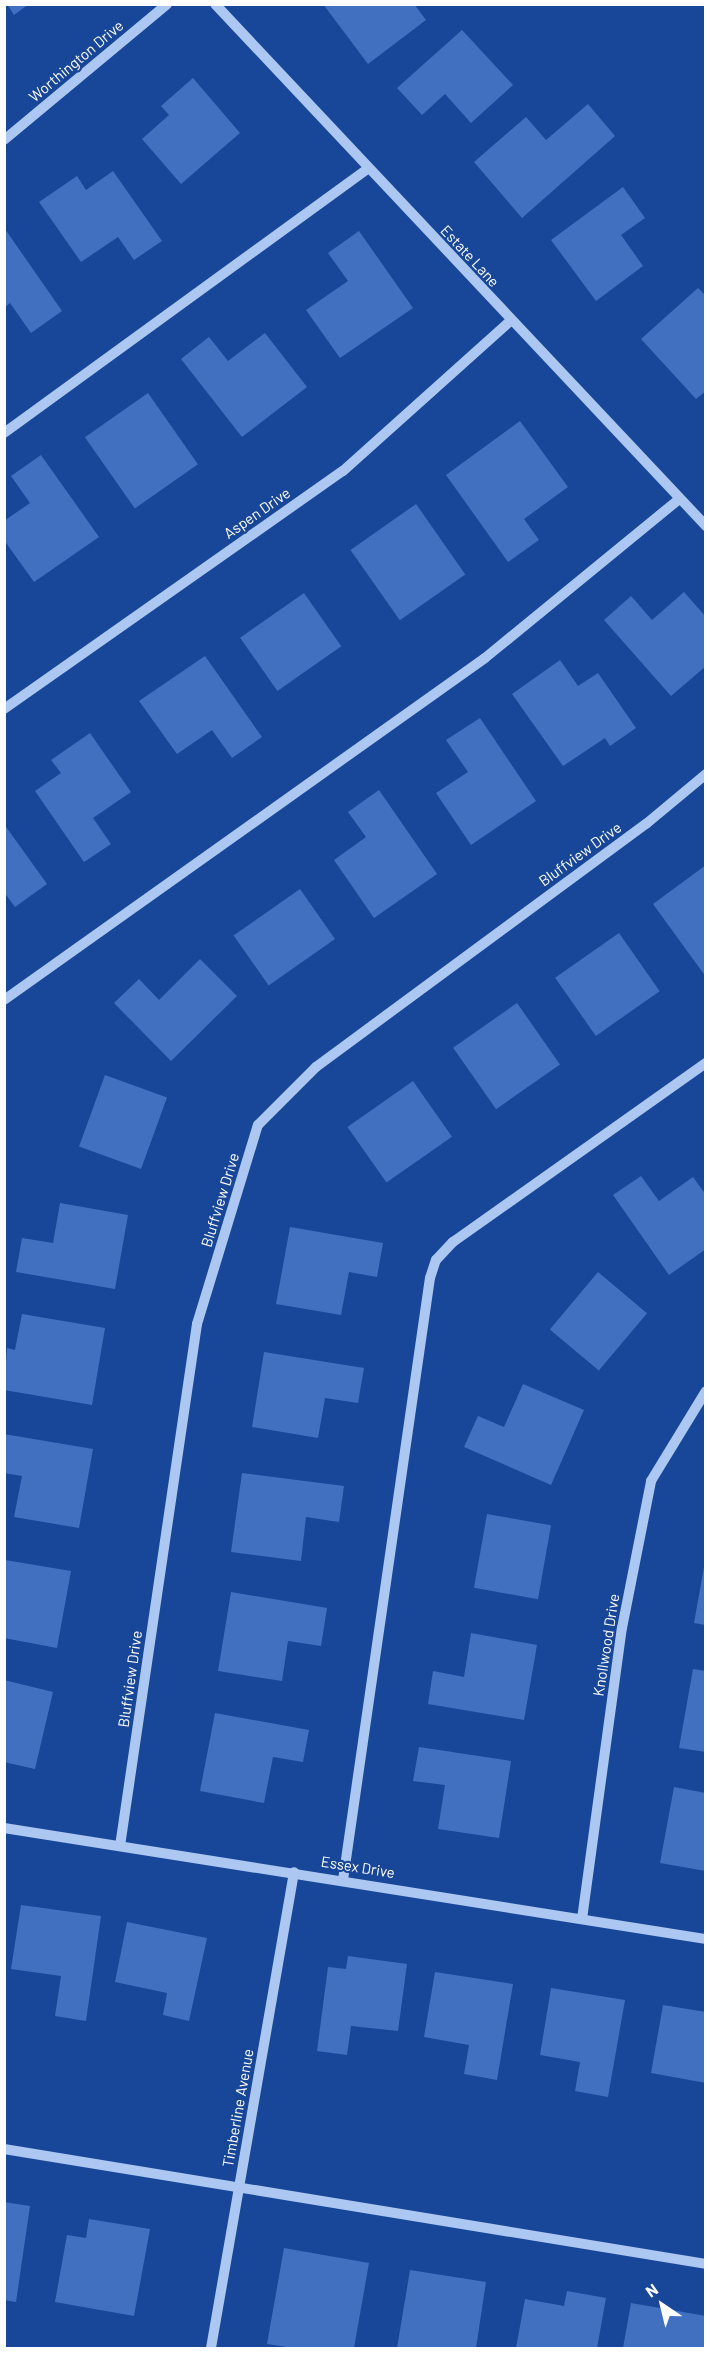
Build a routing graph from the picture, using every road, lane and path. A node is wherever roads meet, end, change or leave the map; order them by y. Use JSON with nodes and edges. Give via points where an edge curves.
{"nodes":[{"id":1,"x":167,"y":4,"type":"edge"},
{"id":2,"x":215,"y":4,"type":"edge"},
{"id":3,"x":4,"y":140,"type":"edge"},
{"id":4,"x":368,"y":169,"type":"junction"},
{"id":5,"x":510,"y":321,"type":"junction"},
{"id":6,"x":4,"y":433,"type":"edge"},
{"id":7,"x":679,"y":499,"type":"junction"},
{"id":8,"x":705,"y":526,"type":"edge"},
{"id":9,"x":4,"y":709,"type":"edge"},
{"id":10,"x":705,"y":774,"type":"edge"},
{"id":11,"x":4,"y":1000,"type":"edge"},
{"id":12,"x":705,"y":1063,"type":"edge"},
{"id":13,"x":705,"y":1391,"type":"edge"},
{"id":14,"x":4,"y":1828,"type":"edge"},
{"id":15,"x":120,"y":1846,"type":"junction"},
{"id":16,"x":294,"y":1872,"type":"junction"},
{"id":17,"x":344,"y":1880,"type":"junction"},
{"id":18,"x":582,"y":1919,"type":"junction"},
{"id":19,"x":705,"y":1939,"type":"edge"},
{"id":20,"x":4,"y":2149,"type":"edge"},
{"id":21,"x":239,"y":2187,"type":"junction"},
{"id":22,"x":705,"y":2264,"type":"edge"},
{"id":23,"x":211,"y":2349,"type":"edge"}],
"edges":[{"from":1,"to":3,"type":"street","name":"Worthington Drive"},
{"from":2,"to":4,"type":"street","name":"Estate Lane"},
{"from":4,"to":5,"type":"street","name":"Estate Lane"},
{"from":4,"to":6,"type":"street"},
{"from":5,"to":7,"type":"street","name":"Estate Lane"},
{"from":5,"to":9,"type":"street","name":"Aspen Drive","via":[[343,471]]},
{"from":7,"to":8,"type":"street","name":"Estate Lane"},
{"from":7,"to":11,"type":"street","via":[[485,658]]},
{"from":10,"to":15,"type":"street","name":"Bluffview Drive","via":[[646,824],[316,1067],[258,1125],[197,1324]]},
{"from":12,"to":17,"type":"street","via":[[453,1242],[436,1260],[430,1278]]},
{"from":13,"to":18,"type":"street","name":"Knollwood Drive","via":[[651,1481],[622,1628]]},
{"from":14,"to":15,"type":"street","name":"Essex Drive"},
{"from":15,"to":16,"type":"street","name":"Essex Drive"},
{"from":16,"to":17,"type":"street","name":"Essex Drive"},
{"from":16,"to":21,"type":"street","name":"Timberline Avenue"},
{"from":17,"to":18,"type":"street","name":"Essex Drive"},
{"from":18,"to":19,"type":"street","name":"Essex Drive"},
{"from":20,"to":21,"type":"street"},
{"from":21,"to":22,"type":"street"},
{"from":21,"to":23,"type":"street","name":"Timberline Avenue"}]}
